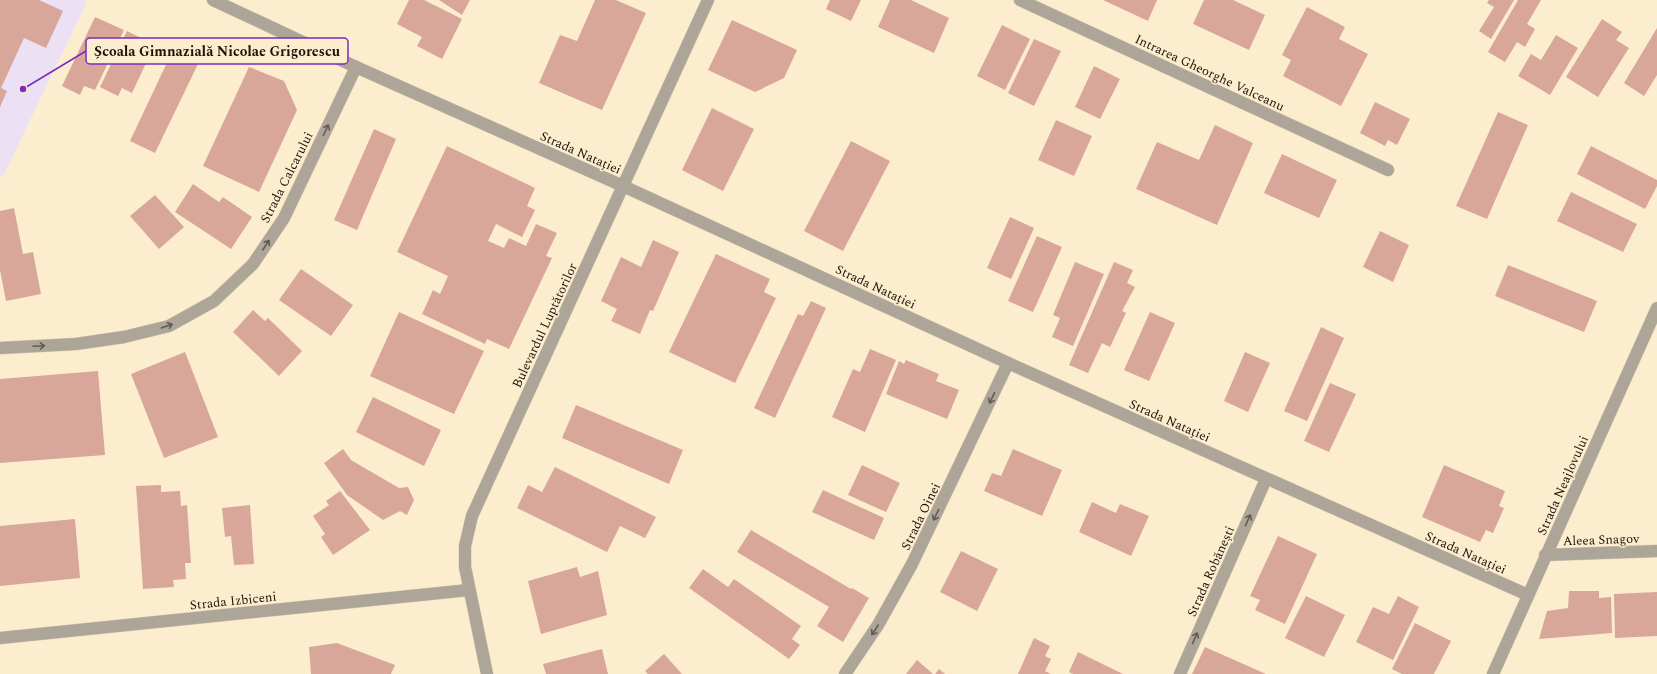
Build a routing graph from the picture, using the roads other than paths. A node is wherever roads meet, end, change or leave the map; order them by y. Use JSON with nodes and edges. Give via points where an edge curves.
{"nodes":[{"id":1,"x":213,"y":0,"type":"edge"},
{"id":2,"x":708,"y":0,"type":"edge"},
{"id":3,"x":1020,"y":0,"type":"edge"},
{"id":4,"x":356,"y":67,"type":"junction"},
{"id":5,"x":1388,"y":170,"type":"dead end"},
{"id":6,"x":623,"y":186,"type":"junction"},
{"id":7,"x":1657,"y":308,"type":"edge"},
{"id":8,"x":0,"y":348,"type":"edge"},
{"id":9,"x":1008,"y":363,"type":"junction"},
{"id":10,"x":1266,"y":479,"type":"junction"},
{"id":11,"x":1657,"y":551,"type":"edge"},
{"id":12,"x":1545,"y":555,"type":"junction"},
{"id":13,"x":469,"y":590,"type":"junction"},
{"id":14,"x":1528,"y":595,"type":"junction"},
{"id":15,"x":0,"y":638,"type":"edge"},
{"id":16,"x":487,"y":674,"type":"edge"},
{"id":17,"x":845,"y":674,"type":"edge"},
{"id":18,"x":1180,"y":674,"type":"edge"},
{"id":19,"x":1492,"y":674,"type":"edge"}],
"edges":[{"from":1,"to":4,"type":"street","name":"Strada Natației"},
{"from":2,"to":6,"type":"street","name":"Bulevardul Luptătorilor"},
{"from":3,"to":5,"type":"street","name":"Intrarea Gheorghe Valceanu"},
{"from":4,"to":6,"type":"street","name":"Strada Natației"},
{"from":8,"to":4,"type":"street","name":"Strada Calcarului","one_way":true,"via":[[76,344],[124,337],[169,326],[214,301],[253,264],[284,218]]},
{"from":6,"to":9,"type":"street","name":"Strada Natației"},
{"from":6,"to":13,"type":"street","name":"Bulevardul Luptătorilor","via":[[472,516],[465,546]]},
{"from":7,"to":12,"type":"street","name":"Strada Neajlovului"},
{"from":9,"to":10,"type":"street","name":"Strada Natației"},
{"from":9,"to":17,"type":"street","name":"Strada Oinei","one_way":true,"via":[[912,564],[878,625]]},
{"from":10,"to":14,"type":"street","name":"Strada Natației"},
{"from":18,"to":10,"type":"street","name":"Strada Robănești","one_way":true},
{"from":11,"to":12,"type":"street","name":"Aleea Snagov"},
{"from":12,"to":14,"type":"street","name":"Strada Neajlovului"},
{"from":13,"to":15,"type":"street","name":"Strada Izbiceni"},
{"from":13,"to":16,"type":"street","name":"Bulevardul Luptătorilor"},
{"from":14,"to":19,"type":"street","name":"Strada Neajlovului"}]}
